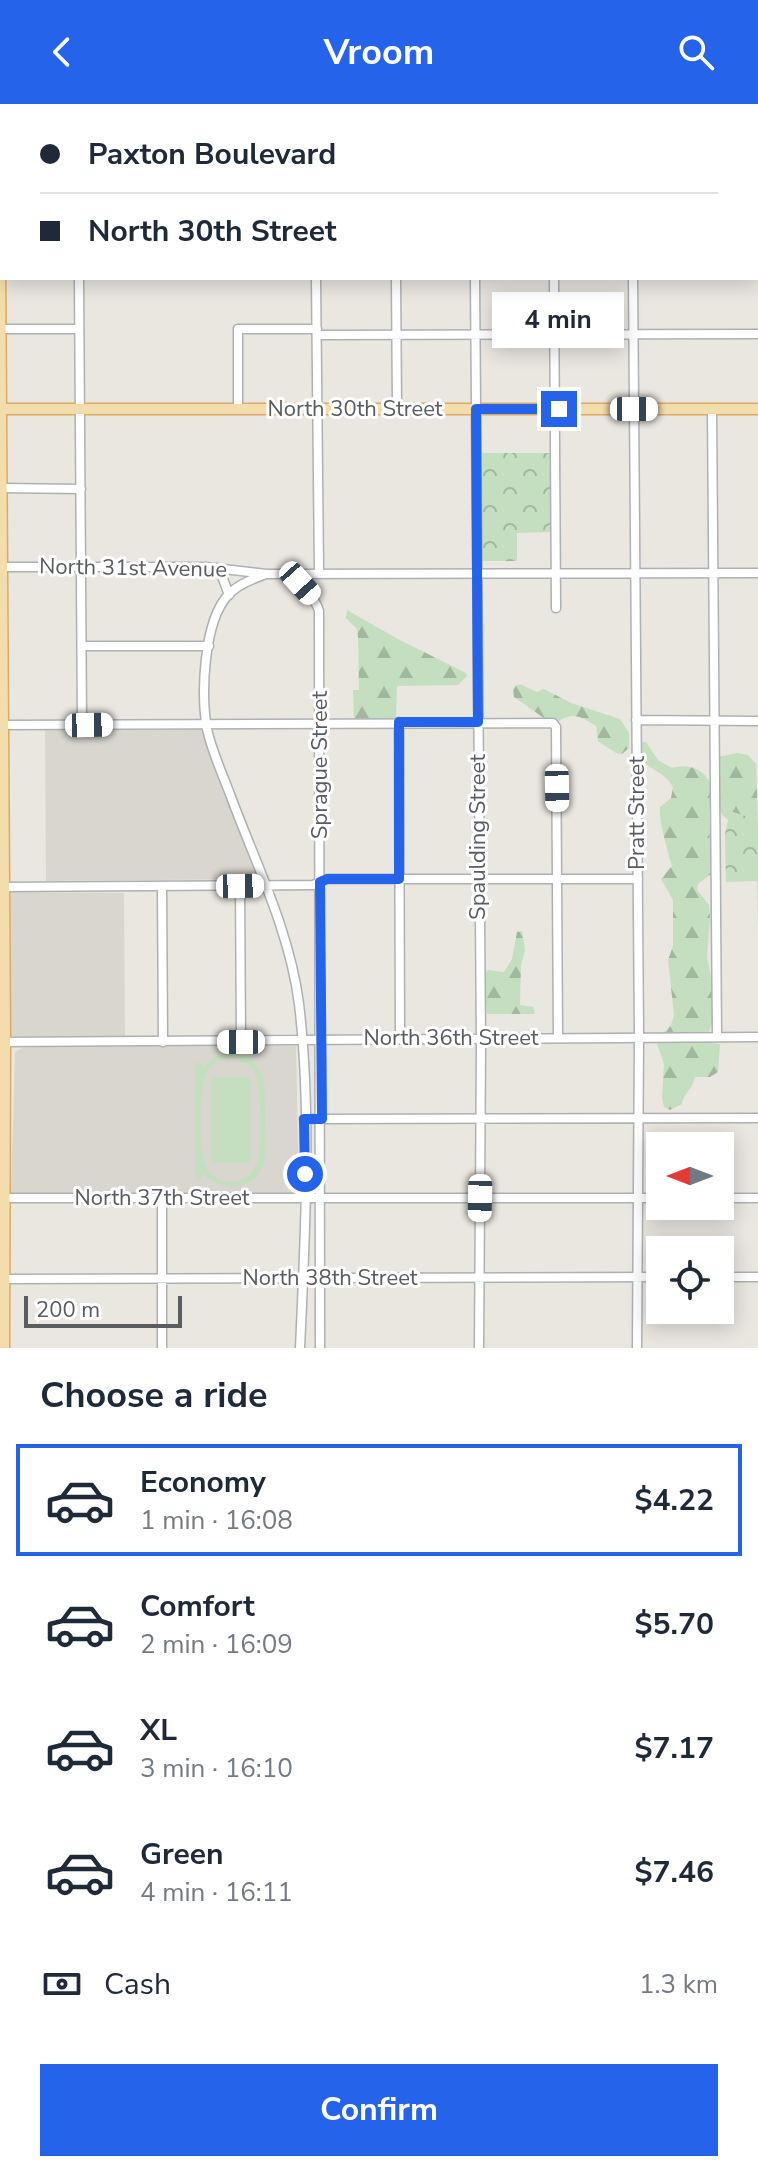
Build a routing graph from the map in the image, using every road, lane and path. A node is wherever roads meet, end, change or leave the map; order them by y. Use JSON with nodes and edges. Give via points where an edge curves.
{"nodes":[{"id":1,"x":0,"y":280,"type":"edge"},
{"id":2,"x":79,"y":280,"type":"edge"},
{"id":3,"x":316,"y":280,"type":"edge"},
{"id":4,"x":396,"y":280,"type":"edge"},
{"id":5,"x":475,"y":280,"type":"edge"},
{"id":6,"x":554,"y":280,"type":"edge"},
{"id":7,"x":633,"y":280,"type":"edge"},
{"id":8,"x":1,"y":329,"type":"edge"},
{"id":9,"x":79,"y":329,"type":"junction"},
{"id":10,"x":317,"y":332,"type":"junction"},
{"id":11,"x":475,"y":334,"type":"junction"},
{"id":12,"x":554,"y":334,"type":"junction"},
{"id":13,"x":634,"y":334,"type":"junction"},
{"id":14,"x":758,"y":334,"type":"edge"},
{"id":15,"x":396,"y":335,"type":"junction"},
{"id":16,"x":1,"y":409,"type":"edge"},
{"id":17,"x":80,"y":409,"type":"junction"},
{"id":18,"x":238,"y":409,"type":"junction"},
{"id":19,"x":318,"y":409,"type":"junction"},
{"id":20,"x":397,"y":409,"type":"junction"},
{"id":21,"x":476,"y":409,"type":"junction"},
{"id":22,"x":555,"y":409,"type":"junction"},
{"id":23,"x":634,"y":409,"type":"junction"},
{"id":24,"x":712,"y":409,"type":"junction"},
{"id":25,"x":758,"y":409,"type":"edge"},
{"id":26,"x":1,"y":488,"type":"edge"},
{"id":27,"x":81,"y":489,"type":"junction"},
{"id":28,"x":1,"y":567,"type":"edge"},
{"id":29,"x":82,"y":567,"type":"junction"},
{"id":30,"x":219,"y":568,"type":"junction"},
{"id":31,"x":296,"y":573,"type":"junction"},
{"id":32,"x":319,"y":573,"type":"junction"},
{"id":33,"x":477,"y":573,"type":"junction"},
{"id":34,"x":556,"y":573,"type":"junction"},
{"id":35,"x":635,"y":573,"type":"junction"},
{"id":36,"x":714,"y":573,"type":"junction"},
{"id":37,"x":758,"y":573,"type":"edge"},
{"id":38,"x":266,"y":574,"type":"junction"},
{"id":39,"x":229,"y":595,"type":"junction"},
{"id":40,"x":556,"y":608,"type":"dead end"},
{"id":41,"x":82,"y":646,"type":"junction"},
{"id":42,"x":209,"y":646,"type":"junction"},
{"id":43,"x":636,"y":720,"type":"junction"},
{"id":44,"x":715,"y":721,"type":"junction"},
{"id":45,"x":758,"y":721,"type":"edge"},
{"id":46,"x":399,"y":722,"type":"junction"},
{"id":47,"x":478,"y":722,"type":"junction"},
{"id":48,"x":320,"y":723,"type":"junction"},
{"id":49,"x":207,"y":724,"type":"junction"},
{"id":50,"x":1,"y":725,"type":"edge"},
{"id":51,"x":82,"y":725,"type":"junction"},
{"id":52,"x":399,"y":879,"type":"junction"},
{"id":53,"x":478,"y":879,"type":"junction"},
{"id":54,"x":558,"y":879,"type":"junction"},
{"id":55,"x":638,"y":879,"type":"junction"},
{"id":56,"x":320,"y":882,"type":"junction"},
{"id":57,"x":240,"y":886,"type":"junction"},
{"id":58,"x":265,"y":886,"type":"junction"},
{"id":59,"x":2,"y":887,"type":"edge"},
{"id":60,"x":162,"y":887,"type":"junction"},
{"id":61,"x":558,"y":1037,"type":"junction"},
{"id":62,"x":639,"y":1037,"type":"junction"},
{"id":63,"x":717,"y":1037,"type":"junction"},
{"id":64,"x":758,"y":1037,"type":"edge"},
{"id":65,"x":400,"y":1038,"type":"junction"},
{"id":66,"x":480,"y":1038,"type":"junction"},
{"id":67,"x":321,"y":1040,"type":"junction"},
{"id":68,"x":302,"y":1041,"type":"junction"},
{"id":69,"x":3,"y":1042,"type":"edge"},
{"id":70,"x":163,"y":1042,"type":"junction"},
{"id":71,"x":241,"y":1042,"type":"junction"},
{"id":72,"x":758,"y":1118,"type":"edge"},
{"id":73,"x":304,"y":1119,"type":"junction"},
{"id":74,"x":322,"y":1119,"type":"junction"},
{"id":75,"x":480,"y":1119,"type":"junction"},
{"id":76,"x":638,"y":1119,"type":"junction"},
{"id":77,"x":3,"y":1120,"type":"edge"},
{"id":78,"x":2,"y":1198,"type":"edge"},
{"id":79,"x":162,"y":1198,"type":"junction"},
{"id":80,"x":305,"y":1198,"type":"junction"},
{"id":81,"x":321,"y":1198,"type":"junction"},
{"id":82,"x":480,"y":1198,"type":"junction"},
{"id":83,"x":638,"y":1198,"type":"junction"},
{"id":84,"x":646,"y":1198,"type":"edge"},
{"id":85,"x":734,"y":1198,"type":"edge"},
{"id":86,"x":758,"y":1198,"type":"edge"},
{"id":87,"x":637,"y":1277,"type":"junction"},
{"id":88,"x":646,"y":1277,"type":"edge"},
{"id":89,"x":734,"y":1277,"type":"edge"},
{"id":90,"x":758,"y":1277,"type":"edge"},
{"id":91,"x":162,"y":1278,"type":"junction"},
{"id":92,"x":303,"y":1278,"type":"junction"},
{"id":93,"x":321,"y":1278,"type":"junction"},
{"id":94,"x":479,"y":1278,"type":"junction"},
{"id":95,"x":2,"y":1279,"type":"edge"},
{"id":96,"x":4,"y":1348,"type":"edge"},
{"id":97,"x":162,"y":1348,"type":"edge"},
{"id":98,"x":300,"y":1348,"type":"edge"},
{"id":99,"x":320,"y":1348,"type":"edge"},
{"id":100,"x":479,"y":1348,"type":"edge"},
{"id":101,"x":637,"y":1348,"type":"edge"}],
"edges":[{"from":1,"to":8,"type":"main road"},
{"from":2,"to":9,"type":"street"},
{"from":3,"to":10,"type":"street"},
{"from":4,"to":15,"type":"street"},
{"from":5,"to":11,"type":"street","name":"Spaulding Street"},
{"from":6,"to":12,"type":"street"},
{"from":7,"to":13,"type":"street","name":"Pratt Street"},
{"from":8,"to":9,"type":"street"},
{"from":8,"to":16,"type":"main road"},
{"from":9,"to":17,"type":"street"},
{"from":10,"to":15,"type":"street"},
{"from":10,"to":18,"type":"street","via":[[238,329]]},
{"from":10,"to":19,"type":"street"},
{"from":11,"to":12,"type":"street"},
{"from":11,"to":15,"type":"street"},
{"from":11,"to":21,"type":"street","name":"Spaulding Street"},
{"from":12,"to":13,"type":"street"},
{"from":12,"to":22,"type":"street"},
{"from":13,"to":14,"type":"street"},
{"from":13,"to":23,"type":"street","name":"Pratt Street"},
{"from":15,"to":20,"type":"street"},
{"from":16,"to":17,"type":"main road","name":"North 30th Street"},
{"from":16,"to":26,"type":"main road"},
{"from":17,"to":18,"type":"main road","name":"North 30th Street"},
{"from":17,"to":27,"type":"street"},
{"from":18,"to":19,"type":"main road","name":"North 30th Street"},
{"from":19,"to":20,"type":"main road","name":"North 30th Street"},
{"from":19,"to":32,"type":"street"},
{"from":20,"to":21,"type":"main road","name":"North 30th Street"},
{"from":21,"to":22,"type":"main road","name":"North 30th Street"},
{"from":21,"to":33,"type":"street","name":"Spaulding Street"},
{"from":22,"to":23,"type":"main road","name":"North 30th Street"},
{"from":22,"to":34,"type":"street"},
{"from":23,"to":24,"type":"main road","name":"North 30th Street"},
{"from":23,"to":35,"type":"street","name":"Pratt Street"},
{"from":24,"to":25,"type":"main road","name":"North 30th Street"},
{"from":24,"to":36,"type":"street"},
{"from":26,"to":27,"type":"street"},
{"from":26,"to":28,"type":"main road"},
{"from":27,"to":29,"type":"street"},
{"from":28,"to":29,"type":"street","name":"North 31st Avenue"},
{"from":28,"to":50,"type":"main road"},
{"from":29,"to":30,"type":"street","name":"North 31st Avenue"},
{"from":29,"to":41,"type":"street"},
{"from":30,"to":38,"type":"street","name":"North 31st Avenue"},
{"from":30,"to":39,"type":"street"},
{"from":31,"to":32,"type":"street","name":"North 31st Avenue"},
{"from":31,"to":38,"type":"street","name":"North 31st Avenue"},
{"from":31,"to":48,"type":"street","name":"Sprague Street","via":[[319,611]]},
{"from":32,"to":33,"type":"street","name":"North 31st Avenue"},
{"from":33,"to":34,"type":"street","name":"North 31st Avenue"},
{"from":33,"to":47,"type":"street","name":"Spaulding Street"},
{"from":34,"to":35,"type":"street","name":"North 31st Avenue"},
{"from":34,"to":40,"type":"street"},
{"from":35,"to":36,"type":"street","name":"North 31st Avenue"},
{"from":35,"to":43,"type":"street","name":"Pratt Street"},
{"from":36,"to":37,"type":"street","name":"North 31st Avenue"},
{"from":36,"to":44,"type":"street"},
{"from":38,"to":39,"type":"street"},
{"from":39,"to":42,"type":"street"},
{"from":41,"to":42,"type":"street"},
{"from":41,"to":51,"type":"street"},
{"from":42,"to":49,"type":"street"},
{"from":43,"to":44,"type":"street"},
{"from":43,"to":55,"type":"street","name":"Pratt Street"},
{"from":44,"to":45,"type":"street"},
{"from":44,"to":63,"type":"street"},
{"from":46,"to":47,"type":"street"},
{"from":46,"to":48,"type":"street"},
{"from":46,"to":52,"type":"street"},
{"from":47,"to":53,"type":"street","name":"Spaulding Street"},
{"from":47,"to":54,"type":"street","via":[[556,727]]},
{"from":48,"to":49,"type":"street"},
{"from":48,"to":56,"type":"street","name":"Sprague Street"},
{"from":49,"to":51,"type":"street"},
{"from":49,"to":58,"type":"street"},
{"from":50,"to":51,"type":"street"},
{"from":50,"to":59,"type":"main road"},
{"from":52,"to":53,"type":"street"},
{"from":52,"to":56,"type":"street"},
{"from":52,"to":65,"type":"street"},
{"from":53,"to":54,"type":"street"},
{"from":53,"to":66,"type":"street","name":"Spaulding Street"},
{"from":54,"to":55,"type":"street"},
{"from":54,"to":61,"type":"street"},
{"from":55,"to":62,"type":"street","name":"Pratt Street"},
{"from":56,"to":58,"type":"street"},
{"from":56,"to":67,"type":"street","name":"Sprague Street"},
{"from":57,"to":58,"type":"street"},
{"from":57,"to":60,"type":"street"},
{"from":57,"to":71,"type":"street"},
{"from":58,"to":68,"type":"street","via":[[292,966]]},
{"from":59,"to":60,"type":"street"},
{"from":59,"to":69,"type":"main road"},
{"from":60,"to":70,"type":"street"},
{"from":61,"to":62,"type":"street","name":"North 36th Street"},
{"from":61,"to":66,"type":"street","name":"North 36th Street"},
{"from":62,"to":63,"type":"street","name":"North 36th Street"},
{"from":62,"to":76,"type":"street","name":"Pratt Street"},
{"from":63,"to":64,"type":"street","name":"North 36th Street"},
{"from":65,"to":66,"type":"street","name":"North 36th Street"},
{"from":65,"to":67,"type":"street","name":"North 36th Street"},
{"from":66,"to":75,"type":"street","name":"Spaulding Street"},
{"from":67,"to":68,"type":"street","name":"North 36th Street"},
{"from":67,"to":74,"type":"street","name":"Sprague Street"},
{"from":68,"to":71,"type":"street","name":"North 36th Street"},
{"from":68,"to":73,"type":"street"},
{"from":69,"to":70,"type":"street","name":"North 36th Street"},
{"from":69,"to":77,"type":"main road"},
{"from":70,"to":71,"type":"street","name":"North 36th Street"},
{"from":72,"to":76,"type":"street"},
{"from":73,"to":74,"type":"street"},
{"from":73,"to":80,"type":"street"},
{"from":74,"to":75,"type":"street"},
{"from":74,"to":81,"type":"street","name":"Sprague Street"},
{"from":75,"to":76,"type":"street"},
{"from":75,"to":82,"type":"street","name":"Spaulding Street"},
{"from":76,"to":83,"type":"street","name":"Pratt Street"},
{"from":77,"to":78,"type":"main road"},
{"from":78,"to":79,"type":"street","name":"North 37th Street"},
{"from":78,"to":95,"type":"main road"},
{"from":79,"to":80,"type":"street","name":"North 37th Street"},
{"from":79,"to":91,"type":"street"},
{"from":80,"to":81,"type":"street","name":"North 37th Street"},
{"from":80,"to":92,"type":"street"},
{"from":81,"to":82,"type":"street","name":"North 37th Street"},
{"from":81,"to":93,"type":"street","name":"Sprague Street"},
{"from":82,"to":83,"type":"street","name":"North 37th Street"},
{"from":82,"to":94,"type":"street","name":"Spaulding Street"},
{"from":83,"to":84,"type":"street","name":"North 37th Street"},
{"from":83,"to":87,"type":"street","name":"Pratt Street"},
{"from":85,"to":86,"type":"street"},
{"from":87,"to":88,"type":"street","name":"North 38th Street"},
{"from":87,"to":94,"type":"street","name":"North 38th Street"},
{"from":87,"to":101,"type":"street","name":"Pratt Street"},
{"from":89,"to":90,"type":"street"},
{"from":91,"to":92,"type":"street","name":"North 38th Street"},
{"from":91,"to":95,"type":"street","name":"North 38th Street"},
{"from":91,"to":97,"type":"street"},
{"from":92,"to":93,"type":"street","name":"North 38th Street"},
{"from":92,"to":98,"type":"street"},
{"from":93,"to":94,"type":"street","name":"North 38th Street"},
{"from":93,"to":99,"type":"street","name":"Sprague Street"},
{"from":94,"to":100,"type":"street","name":"Spaulding Street"},
{"from":95,"to":96,"type":"main road"}]}
